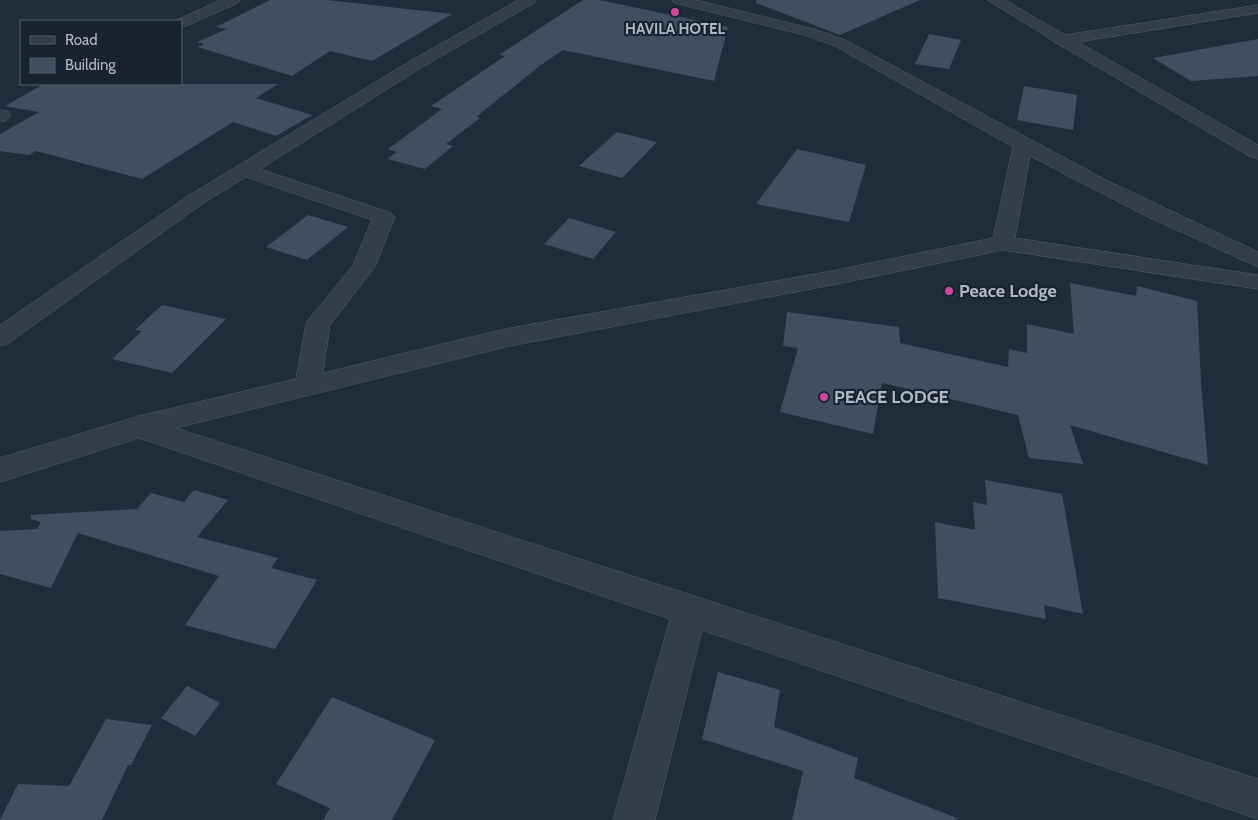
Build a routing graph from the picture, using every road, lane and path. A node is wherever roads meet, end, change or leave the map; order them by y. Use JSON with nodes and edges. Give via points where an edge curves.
{"nodes":[{"id":1,"x":233,"y":0,"type":"edge"},
{"id":2,"x":529,"y":0,"type":"edge"},
{"id":3,"x":679,"y":0,"type":"edge"},
{"id":4,"x":995,"y":0,"type":"edge"},
{"id":5,"x":1258,"y":9,"type":"edge"},
{"id":6,"x":182,"y":23,"type":"edge"},
{"id":7,"x":1060,"y":40,"type":"junction"},
{"id":8,"x":1023,"y":145,"type":"junction"},
{"id":9,"x":1258,"y":153,"type":"edge"},
{"id":10,"x":244,"y":170,"type":"junction"},
{"id":11,"x":1003,"y":243,"type":"junction"},
{"id":12,"x":1258,"y":260,"type":"edge"},
{"id":13,"x":1258,"y":282,"type":"edge"},
{"id":14,"x":0,"y":337,"type":"edge"},
{"id":15,"x":308,"y":386,"type":"junction"},
{"id":16,"x":139,"y":427,"type":"junction"},
{"id":17,"x":0,"y":470,"type":"edge"},
{"id":18,"x":690,"y":610,"type":"junction"},
{"id":19,"x":1258,"y":799,"type":"edge"},
{"id":20,"x":634,"y":820,"type":"edge"}],
"edges":[{"from":1,"to":6,"type":"street"},
{"from":2,"to":10,"type":"street","via":[[418,63]]},
{"from":3,"to":8,"type":"street","via":[[809,32],[840,43]]},
{"from":4,"to":7,"type":"street"},
{"from":5,"to":7,"type":"street"},
{"from":7,"to":9,"type":"street"},
{"from":8,"to":11,"type":"street"},
{"from":8,"to":12,"type":"street"},
{"from":10,"to":14,"type":"street","via":[[195,200]]},
{"from":10,"to":15,"type":"street","via":[[384,216],[364,267],[318,323]]},
{"from":11,"to":13,"type":"street"},
{"from":11,"to":15,"type":"street","via":[[505,338]]},
{"from":15,"to":16,"type":"street"},
{"from":16,"to":17,"type":"street"},
{"from":16,"to":18,"type":"street"},
{"from":18,"to":19,"type":"street"},
{"from":18,"to":20,"type":"street"}]}
